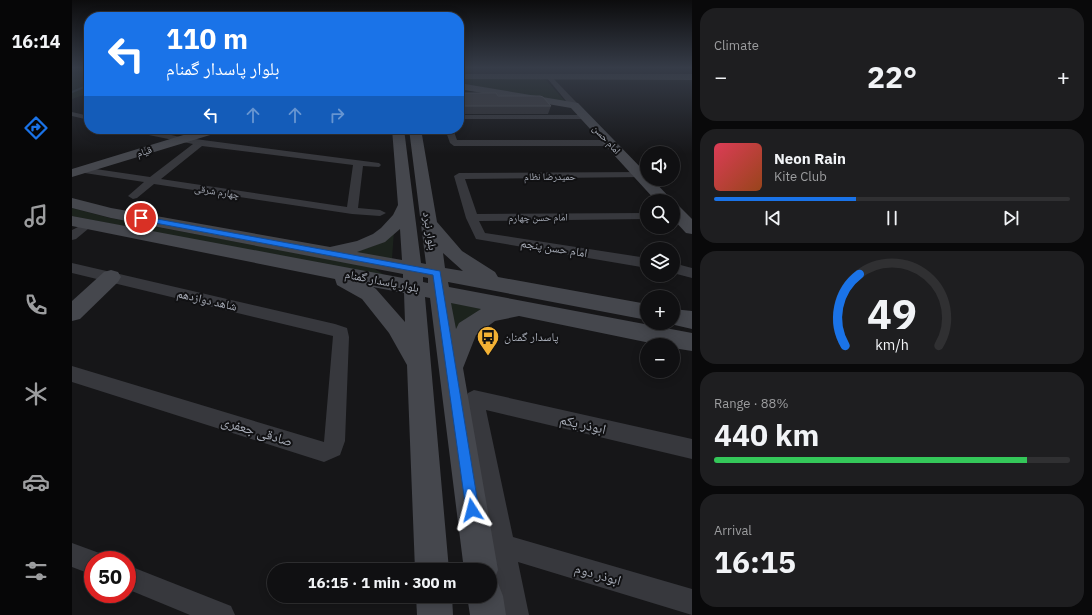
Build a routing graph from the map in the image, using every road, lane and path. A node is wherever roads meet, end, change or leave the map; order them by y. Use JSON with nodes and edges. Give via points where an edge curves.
{"nodes":[{"id":1,"x":524,"y":97,"type":"edge"},
{"id":2,"x":567,"y":97,"type":"edge"},
{"id":3,"x":574,"y":105,"type":"junction"},
{"id":4,"x":72,"y":114,"type":"edge"},
{"id":5,"x":84,"y":117,"type":"edge"},
{"id":6,"x":464,"y":117,"type":"edge"},
{"id":7,"x":586,"y":117,"type":"junction"},
{"id":8,"x":155,"y":134,"type":"edge"},
{"id":9,"x":200,"y":134,"type":"edge"},
{"id":10,"x":399,"y":134,"type":"edge"},
{"id":11,"x":416,"y":134,"type":"edge"},
{"id":12,"x":451,"y":134,"type":"edge"},
{"id":13,"x":180,"y":140,"type":"junction"},
{"id":14,"x":200,"y":143,"type":"junction"},
{"id":15,"x":610,"y":143,"type":"junction"},
{"id":16,"x":72,"y":162,"type":"edge"},
{"id":17,"x":358,"y":163,"type":"junction"},
{"id":18,"x":376,"y":165,"type":"dead end"},
{"id":19,"x":82,"y":170,"type":"edge"},
{"id":20,"x":640,"y":174,"type":"edge"},
{"id":21,"x":640,"y":175,"type":"edge"},
{"id":22,"x":152,"y":181,"type":"junction"},
{"id":23,"x":651,"y":186,"type":"edge"},
{"id":24,"x":659,"y":194,"type":"edge"},
{"id":25,"x":133,"y":196,"type":"dead end"},
{"id":26,"x":72,"y":203,"type":"edge"},
{"id":27,"x":406,"y":204,"type":"junction"},
{"id":28,"x":352,"y":211,"type":"junction"},
{"id":29,"x":380,"y":213,"type":"dead end"},
{"id":30,"x":640,"y":216,"type":"edge"},
{"id":31,"x":472,"y":218,"type":"junction"},
{"id":32,"x":680,"y":218,"type":"edge"},
{"id":33,"x":428,"y":220,"type":"junction"},
{"id":34,"x":75,"y":229,"type":"edge"},
{"id":35,"x":692,"y":229,"type":"edge"},
{"id":36,"x":323,"y":261,"type":"junction"},
{"id":37,"x":640,"y":262,"type":"edge"},
{"id":38,"x":72,"y":268,"type":"edge"},
{"id":39,"x":412,"y":268,"type":"junction"},
{"id":40,"x":680,"y":270,"type":"edge"},
{"id":41,"x":692,"y":273,"type":"edge"},
{"id":42,"x":111,"y":277,"type":"junction"},
{"id":43,"x":438,"y":283,"type":"junction"},
{"id":44,"x":509,"y":286,"type":"junction"},
{"id":45,"x":414,"y":288,"type":"junction"},
{"id":46,"x":520,"y":308,"type":"junction"},
{"id":47,"x":640,"y":311,"type":"edge"},
{"id":48,"x":72,"y":313,"type":"edge"},
{"id":49,"x":680,"y":318,"type":"edge"},
{"id":50,"x":692,"y":320,"type":"edge"},
{"id":51,"x":341,"y":334,"type":"joint"},
{"id":52,"x":692,"y":342,"type":"edge"},
{"id":53,"x":419,"y":365,"type":"junction"},
{"id":54,"x":451,"y":368,"type":"junction"},
{"id":55,"x":72,"y":374,"type":"edge"},
{"id":56,"x":692,"y":449,"type":"edge"},
{"id":57,"x":503,"y":546,"type":"junction"},
{"id":58,"x":72,"y":555,"type":"edge"},
{"id":59,"x":84,"y":560,"type":"edge"},
{"id":60,"x":432,"y":563,"type":"edge"},
{"id":61,"x":480,"y":563,"type":"edge"},
{"id":62,"x":136,"y":581,"type":"edge"},
{"id":63,"x":692,"y":602,"type":"edge"},
{"id":64,"x":434,"y":603,"type":"edge"},
{"id":65,"x":486,"y":603,"type":"edge"},
{"id":66,"x":222,"y":615,"type":"edge"},
{"id":67,"x":435,"y":615,"type":"edge"},
{"id":68,"x":488,"y":615,"type":"edge"},
{"id":69,"x":516,"y":615,"type":"edge"}],
"edges":[{"from":1,"to":3,"type":"main road"},
{"from":2,"to":3,"type":"street","name":"امام حسن"},
{"from":3,"to":7,"type":"main road","name":"امام حسن"},
{"from":4,"to":5,"type":"street"},
{"from":6,"to":7,"type":"street"},
{"from":7,"to":15,"type":"main road","name":"امام حسن"},
{"from":8,"to":13,"type":"street"},
{"from":9,"to":13,"type":"main road","name":"قیام"},
{"from":10,"to":27,"type":"main road","name":"بلوار نبرد"},
{"from":11,"to":33,"type":"main road","name":"بلوار نبرد"},
{"from":12,"to":15,"type":"street","via":[[454,143]]},
{"from":13,"to":14,"type":"street"},
{"from":13,"to":19,"type":"main road","name":"قیام"},
{"from":14,"to":17,"type":"street"},
{"from":14,"to":22,"type":"street"},
{"from":15,"to":20,"type":"main road","name":"امام حسن"},
{"from":16,"to":19,"type":"street","name":"چهارم شرقی"},
{"from":17,"to":18,"type":"street"},
{"from":17,"to":28,"type":"street"},
{"from":19,"to":22,"type":"street","name":"چهارم شرقی"},
{"from":21,"to":31,"type":"street","name":"حمیدرضا نظام","via":[[459,176]]},
{"from":22,"to":25,"type":"street"},
{"from":22,"to":28,"type":"street","name":"چهارم شرقی"},
{"from":23,"to":24,"type":"main road","name":"امام حسن"},
{"from":26,"to":36,"type":"main road","name":"بلوار پاسدار گمنام"},
{"from":27,"to":36,"type":"main road","via":[[400,218],[381,238],[350,248]]},
{"from":27,"to":39,"type":"main road","name":"بلوار نبرد"},
{"from":28,"to":29,"type":"street","name":"چهارم شرقی"},
{"from":30,"to":31,"type":"street","name":"امام حسن چهارم"},
{"from":31,"to":37,"type":"street","name":"امام حسن پنجم","via":[[480,236]]},
{"from":32,"to":35,"type":"main road"},
{"from":33,"to":43,"type":"main road","name":"بلوار نبرد"},
{"from":33,"to":44,"type":"main road","via":[[443,244],[460,260]]},
{"from":34,"to":36,"type":"main road","name":"بلوار پاسدار گمنام"},
{"from":36,"to":39,"type":"main road","name":"بلوار پاسدار گمنام"},
{"from":36,"to":45,"type":"main road","name":"بلوار پاسدار گمنام"},
{"from":36,"to":53,"type":"main road","via":[[369,294],[397,327]]},
{"from":38,"to":42,"type":"street","name":"شاهد دوازدهم"},
{"from":39,"to":43,"type":"main road","name":"بلوار پاسدار گمنام"},
{"from":39,"to":45,"type":"main road","name":"بلوار نبرد"},
{"from":40,"to":41,"type":"street"},
{"from":42,"to":48,"type":"main road"},
{"from":42,"to":51,"type":"street","name":"شاهد دوازدهم","via":[[335,330]]},
{"from":43,"to":44,"type":"main road","name":"بلوار پاسدار گمنام"},
{"from":43,"to":45,"type":"main road","name":"بلوار پاسدار گمنام"},
{"from":43,"to":46,"type":"main road","name":"بلوار پاسدار گمنام"},
{"from":43,"to":54,"type":"main road","name":"بلوار نبرد"},
{"from":44,"to":47,"type":"main road","name":"بلوار پاسدار گمنام"},
{"from":45,"to":53,"type":"main road","name":"بلوار نبرد"},
{"from":46,"to":52,"type":"main road","name":"بلوار پاسدار گمنام"},
{"from":46,"to":54,"type":"main road","via":[[490,314],[467,330]]},
{"from":49,"to":50,"type":"main road"},
{"from":51,"to":55,"type":"street","name":"صادقی جعفری","via":[[335,441],[332,448],[324,452]]},
{"from":53,"to":60,"type":"main road","name":"بلوار نبرد"},
{"from":54,"to":61,"type":"main road","name":"بلوار نبرد"},
{"from":56,"to":57,"type":"street","name":"ابوذر یکم","via":[[474,399]]},
{"from":57,"to":63,"type":"street","name":"ابوذر دوم"},
{"from":57,"to":69,"type":"street"},
{"from":58,"to":59,"type":"street"},
{"from":62,"to":66,"type":"street"},
{"from":64,"to":67,"type":"main road"},
{"from":65,"to":68,"type":"main road"}]}
